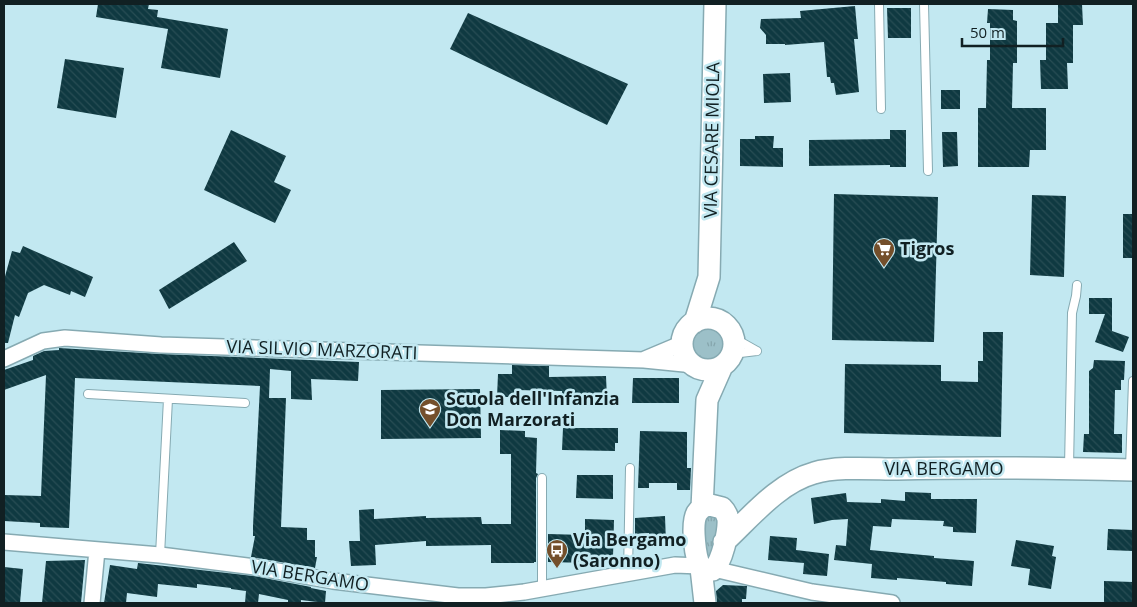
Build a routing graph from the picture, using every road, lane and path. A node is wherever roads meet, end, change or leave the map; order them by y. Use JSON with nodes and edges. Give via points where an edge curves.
{"nodes":[{"id":1,"x":715,"y":4,"type":"edge"},
{"id":2,"x":879,"y":4,"type":"edge"},
{"id":3,"x":924,"y":4,"type":"edge"},
{"id":4,"x":881,"y":109,"type":"dead end"},
{"id":5,"x":928,"y":171,"type":"dead end"},
{"id":6,"x":710,"y":277,"type":"junction"},
{"id":7,"x":1077,"y":285,"type":"dead end"},
{"id":8,"x":695,"y":322,"type":"junction"},
{"id":9,"x":682,"y":343,"type":"junction"},
{"id":10,"x":729,"y":346,"type":"junction"},
{"id":11,"x":4,"y":359,"type":"edge"},
{"id":12,"x":644,"y":360,"type":"junction"},
{"id":13,"x":694,"y":366,"type":"junction"},
{"id":14,"x":1133,"y":381,"type":"edge"},
{"id":15,"x":88,"y":394,"type":"dead end"},
{"id":16,"x":168,"y":399,"type":"junction"},
{"id":17,"x":707,"y":400,"type":"junction"},
{"id":18,"x":245,"y":403,"type":"dead end"},
{"id":19,"x":630,"y":468,"type":"dead end"},
{"id":20,"x":1069,"y":469,"type":"junction"},
{"id":21,"x":1132,"y":470,"type":"edge"},
{"id":22,"x":542,"y":478,"type":"dead end"},
{"id":23,"x":764,"y":504,"type":"junction"},
{"id":24,"x":714,"y":507,"type":"junction"},
{"id":25,"x":4,"y":542,"type":"edge"},
{"id":26,"x":98,"y":550,"type":"junction"},
{"id":27,"x":160,"y":555,"type":"junction"},
{"id":28,"x":710,"y":560,"type":"junction"},
{"id":29,"x":628,"y":573,"type":"junction"},
{"id":30,"x":542,"y":589,"type":"junction"},
{"id":31,"x":415,"y":598,"type":"edge"},
{"id":32,"x":486,"y":600,"type":"edge"},
{"id":33,"x":705,"y":600,"type":"edge"},
{"id":34,"x":92,"y":603,"type":"edge"},
{"id":35,"x":892,"y":603,"type":"edge"}],
"edges":[{"from":1,"to":6,"type":"street","name":"VIA CESARE MIOLA"},
{"from":2,"to":4,"type":"lane"},
{"from":3,"to":5,"type":"lane"},
{"from":6,"to":8,"type":"street","name":"VIA CESARE MIOLA"},
{"from":6,"to":10,"type":"street","name":"VIA CESARE MIOLA"},
{"from":7,"to":20,"type":"lane","via":[[1072,312]]},
{"from":8,"to":9,"type":"street","name":"VIA CESARE MIOLA","via":[[688,328]]},
{"from":8,"to":10,"type":"street","via":[[713,319]]},
{"from":9,"to":12,"type":"street","name":"VIA SILVIO MARZORATI"},
{"from":9,"to":13,"type":"street","via":[[687,359]]},
{"from":10,"to":13,"type":"street","via":[[707,370]]},
{"from":10,"to":17,"type":"street"},
{"from":11,"to":12,"type":"street","name":"VIA SILVIO MARZORATI","via":[[43,342],[64,338],[170,345]]},
{"from":12,"to":13,"type":"street","name":"VIA SILVIO MARZORATI"},
{"from":13,"to":17,"type":"street"},
{"from":14,"to":21,"type":"lane"},
{"from":15,"to":16,"type":"lane"},
{"from":16,"to":18,"type":"lane"},
{"from":16,"to":27,"type":"lane"},
{"from":17,"to":24,"type":"street","via":[[706,461]]},
{"from":19,"to":29,"type":"lane"},
{"from":20,"to":21,"type":"street","name":"VIA BERGAMO"},
{"from":20,"to":23,"type":"street","name":"VIA BERGAMO","via":[[826,471],[790,483]]},
{"from":22,"to":30,"type":"lane"},
{"from":23,"to":24,"type":"street"},
{"from":23,"to":28,"type":"street","name":"VIA BERGAMO"},
{"from":24,"to":28,"type":"street","via":[[728,518]]},
{"from":24,"to":28,"type":"street","via":[[697,513],[694,522]]},
{"from":25,"to":26,"type":"street","name":"VIA BERGAMO"},
{"from":26,"to":27,"type":"street","name":"VIA BERGAMO"},
{"from":26,"to":34,"type":"street"},
{"from":27,"to":31,"type":"street","name":"VIA BERGAMO","via":[[255,567]]},
{"from":28,"to":29,"type":"street","name":"VIA BERGAMO"},
{"from":28,"to":33,"type":"street"},
{"from":28,"to":35,"type":"street","via":[[746,577],[812,592]]},
{"from":29,"to":30,"type":"street","name":"VIA BERGAMO"},
{"from":30,"to":32,"type":"street","name":"VIA BERGAMO"},
{"from":31,"to":32,"type":"street","name":"VIA BERGAMO"}]}
